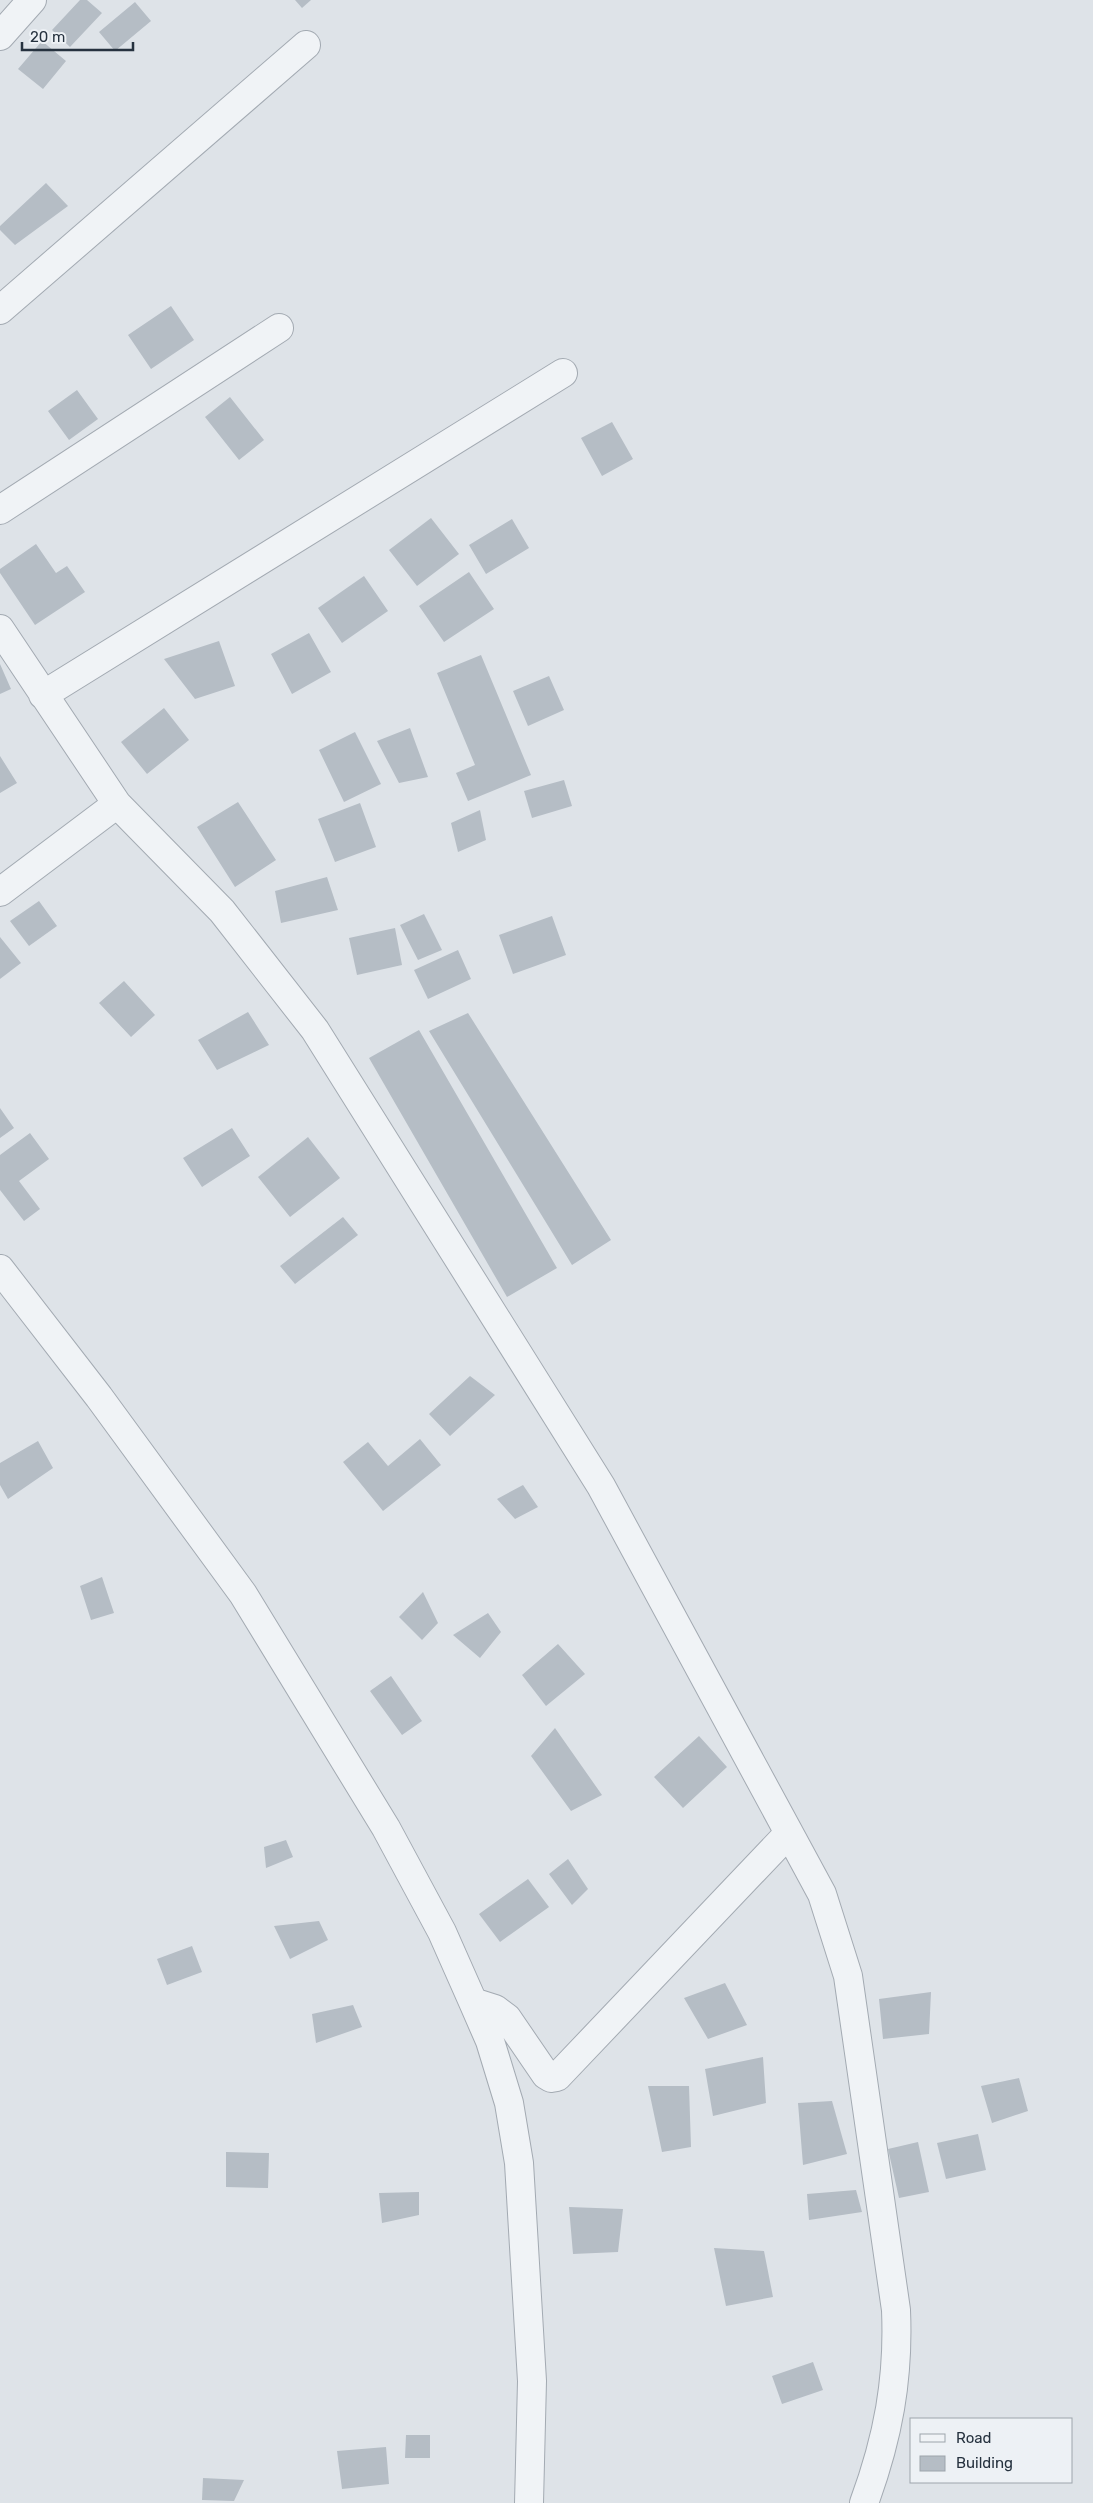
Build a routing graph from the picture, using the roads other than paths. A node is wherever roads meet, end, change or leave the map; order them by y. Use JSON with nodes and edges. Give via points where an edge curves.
{"nodes":[{"id":1,"x":32,"y":0,"type":"edge"},
{"id":2,"x":0,"y":36,"type":"edge"},
{"id":3,"x":306,"y":45,"type":"dead end"},
{"id":4,"x":0,"y":310,"type":"edge"},
{"id":5,"x":279,"y":328,"type":"dead end"},
{"id":6,"x":563,"y":373,"type":"dead end"},
{"id":7,"x":0,"y":510,"type":"edge"},
{"id":8,"x":0,"y":629,"type":"edge"},
{"id":9,"x":43,"y":694,"type":"junction"},
{"id":10,"x":117,"y":804,"type":"junction"},
{"id":11,"x":0,"y":892,"type":"edge"},
{"id":12,"x":0,"y":1268,"type":"edge"},
{"id":13,"x":789,"y":1833,"type":"junction"},
{"id":14,"x":473,"y":2002,"type":"junction"},
{"id":15,"x":528,"y":2503,"type":"edge"},
{"id":16,"x":864,"y":2503,"type":"edge"}],
"edges":[{"from":1,"to":2,"type":"street"},
{"from":3,"to":4,"type":"street"},
{"from":5,"to":7,"type":"street"},
{"from":6,"to":9,"type":"street"},
{"from":8,"to":9,"type":"street"},
{"from":9,"to":10,"type":"street"},
{"from":10,"to":11,"type":"street"},
{"from":10,"to":13,"type":"street","via":[[222,912],[315,1030],[601,1486]]},
{"from":12,"to":14,"type":"street","via":[[243,1594],[386,1828],[442,1932]]},
{"from":13,"to":14,"type":"street","via":[[557,2077],[546,2075],[507,2018],[495,2009]]},
{"from":13,"to":16,"type":"street","via":[[822,1894],[848,1976],[896,2310],[898,2351],[895,2391],[880,2462]]},
{"from":14,"to":15,"type":"street","via":[[490,2041],[509,2103],[519,2163],[532,2381]]}]}
